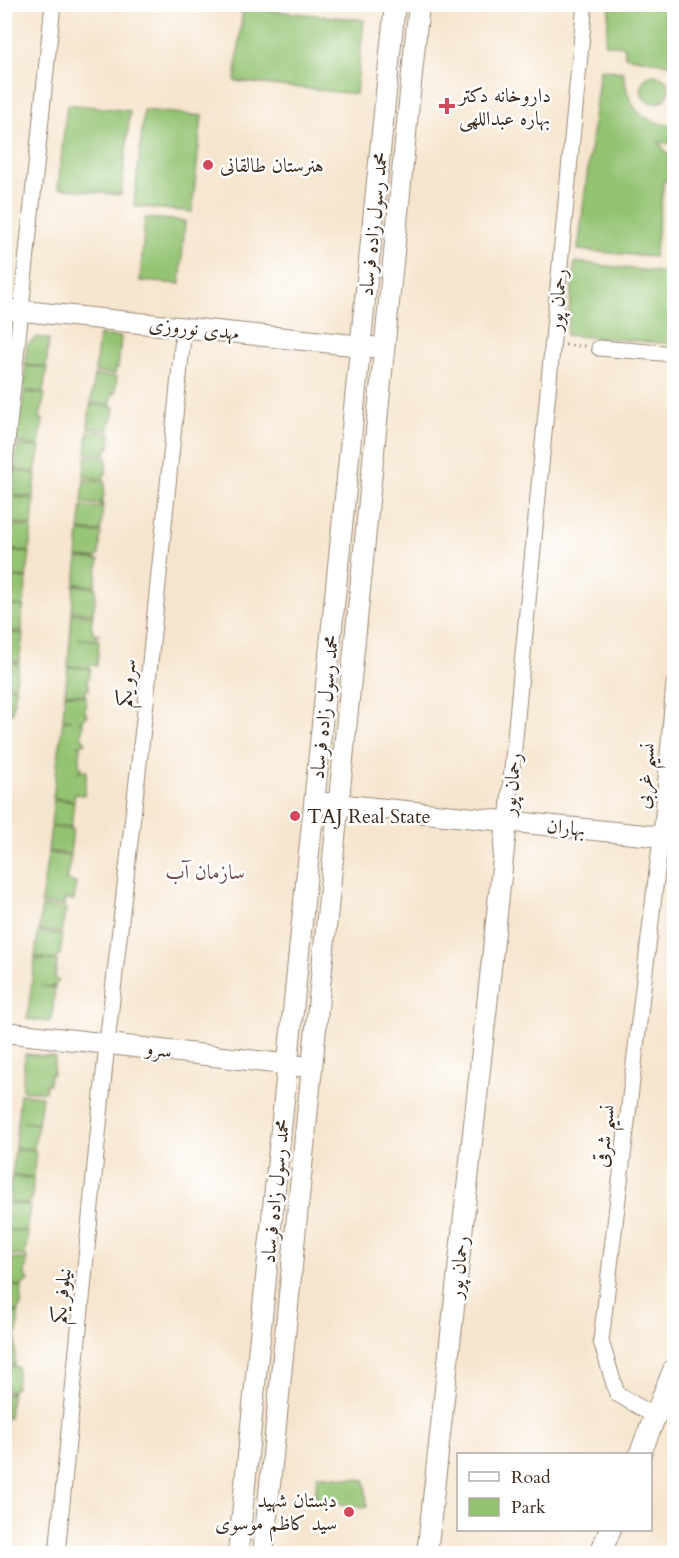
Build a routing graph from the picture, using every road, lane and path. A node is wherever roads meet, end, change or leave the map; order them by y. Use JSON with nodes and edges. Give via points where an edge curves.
{"nodes":[{"id":1,"x":53,"y":4,"type":"edge"},
{"id":2,"x":394,"y":4,"type":"edge"},
{"id":3,"x":419,"y":4,"type":"edge"},
{"id":4,"x":584,"y":13,"type":"dead end"},
{"id":5,"x":386,"y":100,"type":"junction"},
{"id":6,"x":409,"y":103,"type":"junction"},
{"id":7,"x":13,"y":309,"type":"edge"},
{"id":8,"x":184,"y":327,"type":"junction"},
{"id":9,"x":553,"y":344,"type":"junction"},
{"id":10,"x":361,"y":346,"type":"junction"},
{"id":11,"x":384,"y":348,"type":"junction"},
{"id":12,"x":599,"y":348,"type":"joint"},
{"id":13,"x":675,"y":354,"type":"edge"},
{"id":14,"x":4,"y":472,"type":"edge"},
{"id":15,"x":335,"y":598,"type":"junction"},
{"id":16,"x":359,"y":600,"type":"junction"},
{"id":17,"x":675,"y":684,"type":"edge"},
{"id":18,"x":314,"y":802,"type":"junction"},
{"id":19,"x":339,"y":805,"type":"junction"},
{"id":20,"x":507,"y":822,"type":"junction"},
{"id":21,"x":668,"y":838,"type":"edge"},
{"id":22,"x":4,"y":1032,"type":"edge"},
{"id":23,"x":107,"y":1043,"type":"junction"},
{"id":24,"x":289,"y":1065,"type":"junction"},
{"id":25,"x":313,"y":1068,"type":"junction"},
{"id":26,"x":257,"y":1369,"type":"junction"},
{"id":27,"x":675,"y":1369,"type":"edge"},
{"id":28,"x":281,"y":1370,"type":"junction"},
{"id":29,"x":655,"y":1416,"type":"junction"},
{"id":30,"x":641,"y":1453,"type":"edge"},
{"id":31,"x":610,"y":1531,"type":"edge"},
{"id":32,"x":57,"y":1554,"type":"edge"},
{"id":33,"x":238,"y":1554,"type":"edge"},
{"id":34,"x":263,"y":1554,"type":"edge"},
{"id":35,"x":427,"y":1554,"type":"edge"},
{"id":36,"x":600,"y":1554,"type":"edge"}],
"edges":[{"from":1,"to":7,"type":"street"},
{"from":2,"to":5,"type":"street","name":"محمد رسول زاده فرساد"},
{"from":3,"to":6,"type":"street","name":"محمد رسول زاده فرساد"},
{"from":4,"to":9,"type":"street","name":"رحمان پور"},
{"from":5,"to":6,"type":"street"},
{"from":5,"to":10,"type":"street","name":"محمد رسول زاده فرساد"},
{"from":6,"to":11,"type":"street","name":"محمد رسول زاده فرساد"},
{"from":7,"to":8,"type":"street","name":"مهدی نوروزی"},
{"from":7,"to":14,"type":"street"},
{"from":8,"to":10,"type":"street","name":"مهدی نوروزی"},
{"from":8,"to":23,"type":"street","name":"سرو یکم"},
{"from":9,"to":12,"type":"path"},
{"from":9,"to":20,"type":"street","name":"رحمان پور"},
{"from":10,"to":11,"type":"street","name":"مهدی نوروزی"},
{"from":10,"to":15,"type":"street","name":"محمد رسول زاده فرساد"},
{"from":11,"to":16,"type":"street","name":"محمد رسول زاده فرساد"},
{"from":12,"to":13,"type":"street"},
{"from":15,"to":16,"type":"street"},
{"from":15,"to":18,"type":"street","name":"محمد رسول زاده فرساد"},
{"from":16,"to":19,"type":"street","name":"محمد رسول زاده فرساد"},
{"from":17,"to":21,"type":"street","name":"نسیم غربی"},
{"from":18,"to":19,"type":"street","name":"بهاران"},
{"from":18,"to":24,"type":"street","name":"محمد رسول زاده فرساد"},
{"from":19,"to":20,"type":"street","name":"بهاران"},
{"from":19,"to":25,"type":"street","name":"محمد رسول زاده فرساد"},
{"from":20,"to":21,"type":"street","name":"بهاران"},
{"from":20,"to":35,"type":"street","name":"رحمان پور"},
{"from":21,"to":29,"type":"street","name":"نسیم شرقی","via":[[601,1341],[617,1394]]},
{"from":22,"to":23,"type":"street","name":"سرو"},
{"from":23,"to":24,"type":"street","name":"سرو"},
{"from":23,"to":32,"type":"street","name":"نیلوفر یکم"},
{"from":24,"to":25,"type":"street","name":"سرو"},
{"from":24,"to":26,"type":"street","name":"محمد رسول زاده فرساد"},
{"from":25,"to":28,"type":"street","name":"محمد رسول زاده فرساد"},
{"from":26,"to":28,"type":"street"},
{"from":26,"to":33,"type":"street","name":"محمد رسول زاده فرساد"},
{"from":27,"to":29,"type":"main road"},
{"from":28,"to":34,"type":"street","name":"محمد رسول زاده فرساد"},
{"from":29,"to":30,"type":"main road"},
{"from":31,"to":36,"type":"main road"}]}
